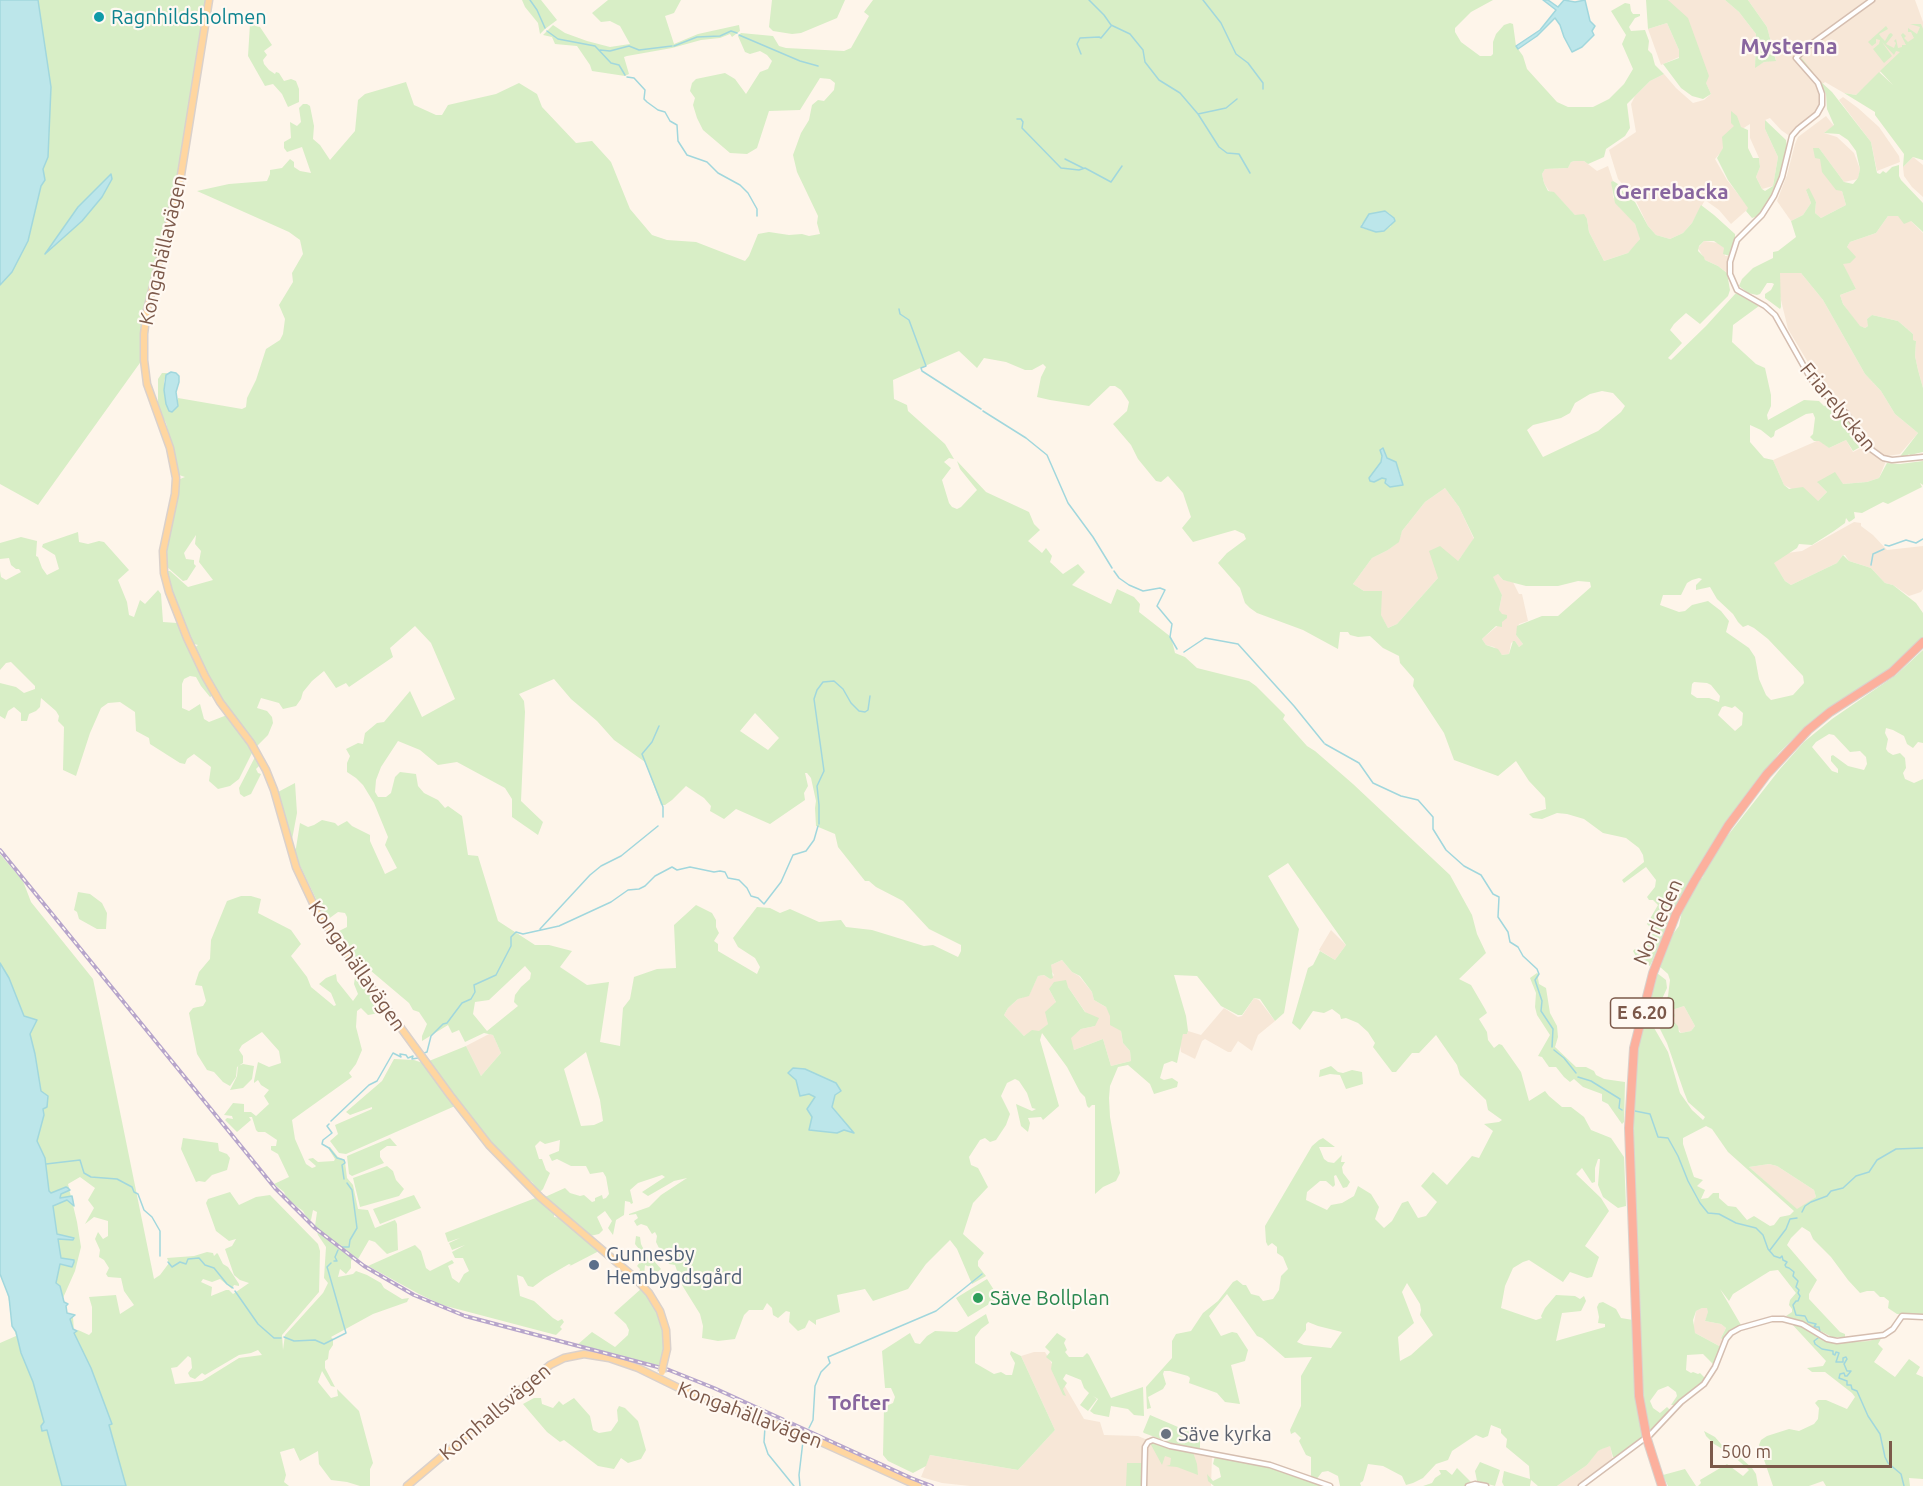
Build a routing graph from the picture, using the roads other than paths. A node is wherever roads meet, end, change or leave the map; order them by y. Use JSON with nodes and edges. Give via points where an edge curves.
{"nodes":[{"id":1,"x":210,"y":0,"type":"edge"},
{"id":2,"x":1872,"y":0,"type":"edge"},
{"id":3,"x":1923,"y":457,"type":"edge"},
{"id":4,"x":1923,"y":642,"type":"edge"},
{"id":5,"x":1923,"y":1317,"type":"edge"},
{"id":6,"x":661,"y":1372,"type":"junction"},
{"id":7,"x":1649,"y":1436,"type":"dead end"},
{"id":8,"x":1644,"y":1439,"type":"dead end"},
{"id":9,"x":407,"y":1486,"type":"edge"},
{"id":10,"x":918,"y":1486,"type":"edge"},
{"id":11,"x":1144,"y":1486,"type":"edge"},
{"id":12,"x":1330,"y":1486,"type":"edge"},
{"id":13,"x":1468,"y":1486,"type":"edge"},
{"id":14,"x":1486,"y":1486,"type":"edge"},
{"id":15,"x":1581,"y":1486,"type":"edge"},
{"id":16,"x":1662,"y":1486,"type":"edge"}],
"edges":[{"from":1,"to":6,"type":"main road","name":"Kongahällavägen","via":[[181,179],[144,334],[147,384],[170,448],[176,478],[163,551],[169,592],[205,676],[266,770],[296,867],[319,916],[489,1145],[540,1197],[650,1293],[666,1330],[667,1349]]},
{"from":2,"to":3,"type":"street","name":"Friarelyckan","via":[[1796,58],[1818,83],[1822,105],[1792,136],[1773,198],[1759,219],[1737,240],[1730,278],[1737,290],[1775,315],[1816,386],[1846,413],[1872,450],[1892,460]]},
{"from":4,"to":16,"type":"highway","name":"Norrleden","number":"E 6.20","via":[[1892,672],[1808,730],[1762,780],[1695,880],[1676,914],[1653,973],[1634,1048],[1629,1128],[1640,1402]]},
{"from":5,"to":7,"type":"street","via":[[1904,1316],[1885,1334],[1839,1341],[1827,1340],[1802,1324],[1783,1319],[1738,1329],[1725,1341],[1704,1384]]},
{"from":6,"to":9,"type":"main road","name":"Kornhallsvägen","via":[[594,1355],[564,1358]]},
{"from":6,"to":10,"type":"main road","name":"Kongahällavägen","via":[[698,1396],[789,1428]]},
{"from":8,"to":15,"type":"street"},
{"from":11,"to":12,"type":"street","via":[[1145,1448],[1154,1440],[1265,1463]]},
{"from":13,"to":14,"type":"street"}]}
